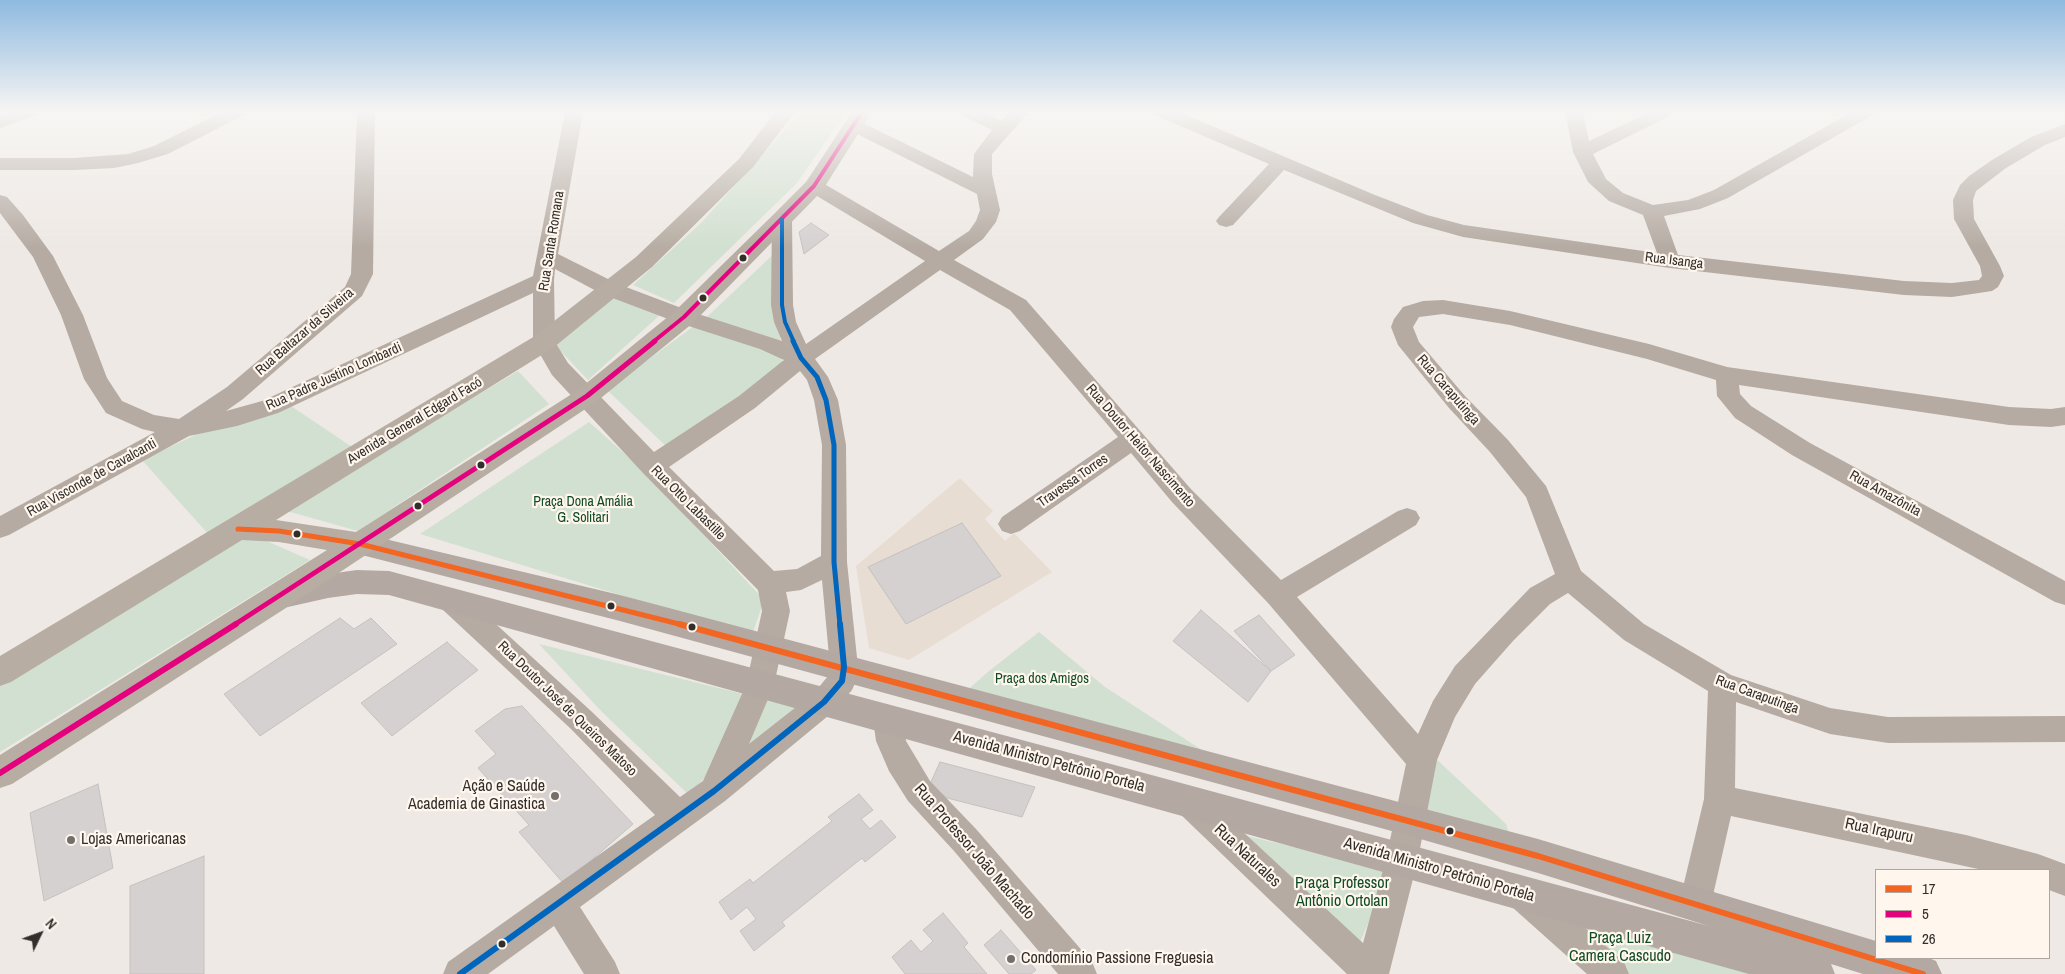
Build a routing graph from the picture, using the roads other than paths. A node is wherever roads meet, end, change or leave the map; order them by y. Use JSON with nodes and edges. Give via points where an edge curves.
{"nodes":[{"id":1,"x":136,"y":157,"type":"edge"},
{"id":2,"x":365,"y":157,"type":"edge"},
{"id":3,"x":566,"y":157,"type":"edge"},
{"id":4,"x":750,"y":157,"type":"edge"},
{"id":5,"x":834,"y":157,"type":"edge"},
{"id":6,"x":922,"y":157,"type":"edge"},
{"id":7,"x":983,"y":157,"type":"edge"},
{"id":8,"x":1267,"y":157,"type":"edge"},
{"id":9,"x":1585,"y":157,"type":"edge"},
{"id":10,"x":1785,"y":157,"type":"edge"},
{"id":11,"x":2010,"y":157,"type":"edge"},
{"id":12,"x":0,"y":164,"type":"edge"},
{"id":13,"x":1281,"y":164,"type":"junction"},
{"id":14,"x":814,"y":186,"type":"junction"},
{"id":15,"x":987,"y":192,"type":"junction"},
{"id":16,"x":0,"y":201,"type":"edge"},
{"id":17,"x":1661,"y":211,"type":"junction"},
{"id":18,"x":782,"y":219,"type":"junction"},
{"id":19,"x":1226,"y":221,"type":"dead end"},
{"id":20,"x":548,"y":257,"type":"junction"},
{"id":21,"x":1670,"y":261,"type":"junction"},
{"id":22,"x":941,"y":262,"type":"junction"},
{"id":23,"x":543,"y":280,"type":"junction"},
{"id":24,"x":610,"y":289,"type":"junction"},
{"id":25,"x":684,"y":317,"type":"junction"},
{"id":26,"x":544,"y":342,"type":"junction"},
{"id":27,"x":802,"y":358,"type":"junction"},
{"id":28,"x":1727,"y":375,"type":"junction"},
{"id":29,"x":587,"y":396,"type":"junction"},
{"id":30,"x":2065,"y":416,"type":"edge"},
{"id":31,"x":183,"y":428,"type":"junction"},
{"id":32,"x":1134,"y":439,"type":"junction"},
{"id":33,"x":652,"y":466,"type":"junction"},
{"id":34,"x":1407,"y":518,"type":"dead end"},
{"id":35,"x":1011,"y":524,"type":"dead end"},
{"id":36,"x":0,"y":528,"type":"edge"},
{"id":37,"x":238,"y":529,"type":"junction"},
{"id":38,"x":360,"y":544,"type":"junction"},
{"id":39,"x":834,"y":562,"type":"junction"},
{"id":40,"x":1570,"y":578,"type":"junction"},
{"id":41,"x":768,"y":583,"type":"junction"},
{"id":42,"x":2065,"y":594,"type":"edge"},
{"id":43,"x":1278,"y":595,"type":"junction"},
{"id":44,"x":278,"y":597,"type":"junction"},
{"id":45,"x":454,"y":602,"type":"junction"},
{"id":46,"x":768,"y":649,"type":"junction"},
{"id":47,"x":844,"y":667,"type":"junction"},
{"id":48,"x":0,"y":672,"type":"edge"},
{"id":49,"x":760,"y":684,"type":"junction"},
{"id":50,"x":1722,"y":685,"type":"junction"},
{"id":51,"x":824,"y":702,"type":"junction"},
{"id":52,"x":888,"y":719,"type":"junction"},
{"id":53,"x":2065,"y":730,"type":"edge"},
{"id":54,"x":1422,"y":760,"type":"junction"},
{"id":55,"x":0,"y":773,"type":"edge"},
{"id":56,"x":714,"y":791,"type":"junction"},
{"id":57,"x":1719,"y":798,"type":"junction"},
{"id":58,"x":1188,"y":800,"type":"junction"},
{"id":59,"x":679,"y":817,"type":"junction"},
{"id":60,"x":1410,"y":820,"type":"junction"},
{"id":61,"x":1402,"y":859,"type":"junction"},
{"id":62,"x":2034,"y":869,"type":"edge"},
{"id":63,"x":2050,"y":874,"type":"edge"},
{"id":64,"x":2065,"y":880,"type":"edge"},
{"id":65,"x":1518,"y":892,"type":"junction"},
{"id":66,"x":559,"y":903,"type":"junction"},
{"id":67,"x":1696,"y":904,"type":"junction"},
{"id":68,"x":1875,"y":959,"type":"edge"},
{"id":69,"x":1875,"y":959,"type":"edge"},
{"id":70,"x":460,"y":974,"type":"edge"},
{"id":71,"x":603,"y":974,"type":"edge"},
{"id":72,"x":1080,"y":974,"type":"edge"},
{"id":73,"x":1372,"y":974,"type":"edge"},
{"id":74,"x":1612,"y":974,"type":"edge"},
{"id":75,"x":1816,"y":974,"type":"edge"},
{"id":76,"x":1924,"y":974,"type":"edge"}],
"edges":[{"from":1,"to":12,"type":"street","via":[[74,164]]},
{"from":2,"to":31,"type":"street","name":"Rua Baltazar da Silveira","via":[[362,274],[354,291],[235,393]]},
{"from":3,"to":20,"type":"street","name":"Rua Santa Romana"},
{"from":4,"to":24,"type":"main road","name":"Avenida General Edgard Facó","via":[[644,262]]},
{"from":5,"to":14,"type":"main road"},
{"from":6,"to":15,"type":"street"},
{"from":7,"to":15,"type":"street","via":[[982,174]]},
{"from":8,"to":13,"type":"street","name":"Rua Isanga"},
{"from":9,"to":17,"type":"street","via":[[1598,182],[1610,192],[1635,206]]},
{"from":10,"to":17,"type":"street","via":[[1721,194],[1693,205]]},
{"from":11,"to":21,"type":"street","name":"Rua Isanga","via":[[1976,180],[1962,200],[1964,219],[1993,276],[1991,282],[1984,286],[1952,290],[1904,288]]},
{"from":13,"to":19,"type":"street"},
{"from":13,"to":21,"type":"street","name":"Rua Isanga","via":[[1420,219],[1463,231]]},
{"from":14,"to":18,"type":"main road"},
{"from":14,"to":22,"type":"street","name":"Rua Doutor Heitor Nascimento"},
{"from":15,"to":22,"type":"street","via":[[990,210],[986,222],[976,235]]},
{"from":16,"to":31,"type":"street","name":"Rua Padre Justino Lombardi","via":[[43,256],[72,315],[96,379],[114,407],[150,423]]},
{"from":17,"to":21,"type":"street"},
{"from":18,"to":25,"type":"main road"},
{"from":18,"to":27,"type":"street","via":[[782,305],[785,322]]},
{"from":20,"to":23,"type":"street","name":"Rua Santa Romana"},
{"from":20,"to":24,"type":"street"},
{"from":22,"to":27,"type":"street"},
{"from":22,"to":32,"type":"street","name":"Rua Doutor Heitor Nascimento","via":[[1018,305]]},
{"from":23,"to":26,"type":"street","name":"Rua Santa Romana"},
{"from":23,"to":31,"type":"street","name":"Rua Padre Justino Lombardi","via":[[270,407]]},
{"from":24,"to":25,"type":"street"},
{"from":24,"to":26,"type":"main road","name":"Avenida General Edgard Facó"},
{"from":25,"to":27,"type":"street"},
{"from":25,"to":29,"type":"main road"},
{"from":26,"to":29,"type":"street","name":"Rua Otto Labastille","via":[[560,369]]},
{"from":26,"to":37,"type":"main road","name":"Avenida General Edgard Facó"},
{"from":27,"to":33,"type":"street","via":[[747,402]]},
{"from":27,"to":39,"type":"street","via":[[817,378],[826,400],[834,446]]},
{"from":28,"to":30,"type":"street","name":"Rua Caraputinga","via":[[2009,416]]},
{"from":28,"to":40,"type":"street","name":"Rua Caraputinga","via":[[1649,352],[1471,311],[1423,308],[1411,312],[1405,319],[1402,327],[1409,345],[1537,493]]},
{"from":28,"to":42,"type":"street","name":"Rua Amazônita","via":[[1729,396],[1743,412],[1801,449]]},
{"from":29,"to":33,"type":"street","name":"Rua Otto Labastille"},
{"from":29,"to":38,"type":"main road"},
{"from":31,"to":36,"type":"street","name":"Rua Visconde de Cavalcanti"},
{"from":32,"to":35,"type":"street","name":"Travessa Torres"},
{"from":32,"to":43,"type":"street","name":"Rua Doutor Heitor Nascimento","via":[[1216,533]]},
{"from":33,"to":41,"type":"street","name":"Rua Otto Labastille"},
{"from":34,"to":43,"type":"street"},
{"from":37,"to":38,"type":"main road","via":[[279,531]]},
{"from":37,"to":48,"type":"main road","name":"Avenida General Edgard Facó"},
{"from":38,"to":44,"type":"main road"},
{"from":38,"to":46,"type":"main road","via":[[620,608]]},
{"from":39,"to":41,"type":"street","via":[[801,579]]},
{"from":39,"to":47,"type":"street"},
{"from":40,"to":50,"type":"street","name":"Rua Caraputinga","via":[[1634,632]]},
{"from":40,"to":54,"type":"street","via":[[1540,596],[1465,675],[1443,710]]},
{"from":41,"to":46,"type":"street","name":"Rua Otto Labastille","via":[[776,611]]},
{"from":43,"to":54,"type":"street","name":"Rua Doutor Heitor Nascimento"},
{"from":44,"to":45,"type":"main road","name":"Avenida Ministro Petrônio Portela","via":[[357,582],[389,583]]},
{"from":44,"to":55,"type":"main road"},
{"from":45,"to":49,"type":"main road","name":"Avenida Ministro Petrônio Portela"},
{"from":45,"to":59,"type":"street","name":"Rua Doutor José de Queiros Matoso"},
{"from":46,"to":47,"type":"main road"},
{"from":46,"to":49,"type":"street","name":"Rua Otto Labastille"},
{"from":47,"to":51,"type":"street","via":[[842,681]]},
{"from":47,"to":60,"type":"main road"},
{"from":49,"to":51,"type":"main road","name":"Avenida Ministro Petrônio Portela"},
{"from":49,"to":56,"type":"street","name":"Rua Otto Labastille"},
{"from":50,"to":53,"type":"street","name":"Rua Caraputinga","via":[[1830,721],[1888,730]]},
{"from":50,"to":57,"type":"street"},
{"from":51,"to":52,"type":"main road","name":"Avenida Ministro Petrônio Portela"},
{"from":51,"to":56,"type":"street"},
{"from":52,"to":58,"type":"main road","name":"Avenida Ministro Petrônio Portela"},
{"from":52,"to":72,"type":"street","name":"Rua Professor João Machado","via":[[891,741],[919,791]]},
{"from":54,"to":60,"type":"street"},
{"from":56,"to":59,"type":"street"},
{"from":57,"to":62,"type":"street","name":"Rua Irapuru","via":[[1957,848]]},
{"from":57,"to":67,"type":"street"},
{"from":58,"to":61,"type":"main road","name":"Avenida Ministro Petrônio Portela"},
{"from":58,"to":73,"type":"street","name":"Rua Naturales"},
{"from":59,"to":66,"type":"street"},
{"from":60,"to":61,"type":"street"},
{"from":60,"to":67,"type":"main road"},
{"from":61,"to":65,"type":"main road","name":"Avenida Ministro Petrônio Portela"},
{"from":61,"to":73,"type":"street"},
{"from":63,"to":64,"type":"street"},
{"from":65,"to":74,"type":"street"},
{"from":65,"to":75,"type":"main road","name":"Avenida Ministro Petrônio Portela"},
{"from":66,"to":70,"type":"street"},
{"from":66,"to":71,"type":"street"},
{"from":67,"to":69,"type":"main road"},
{"from":68,"to":76,"type":"main road"}]}
